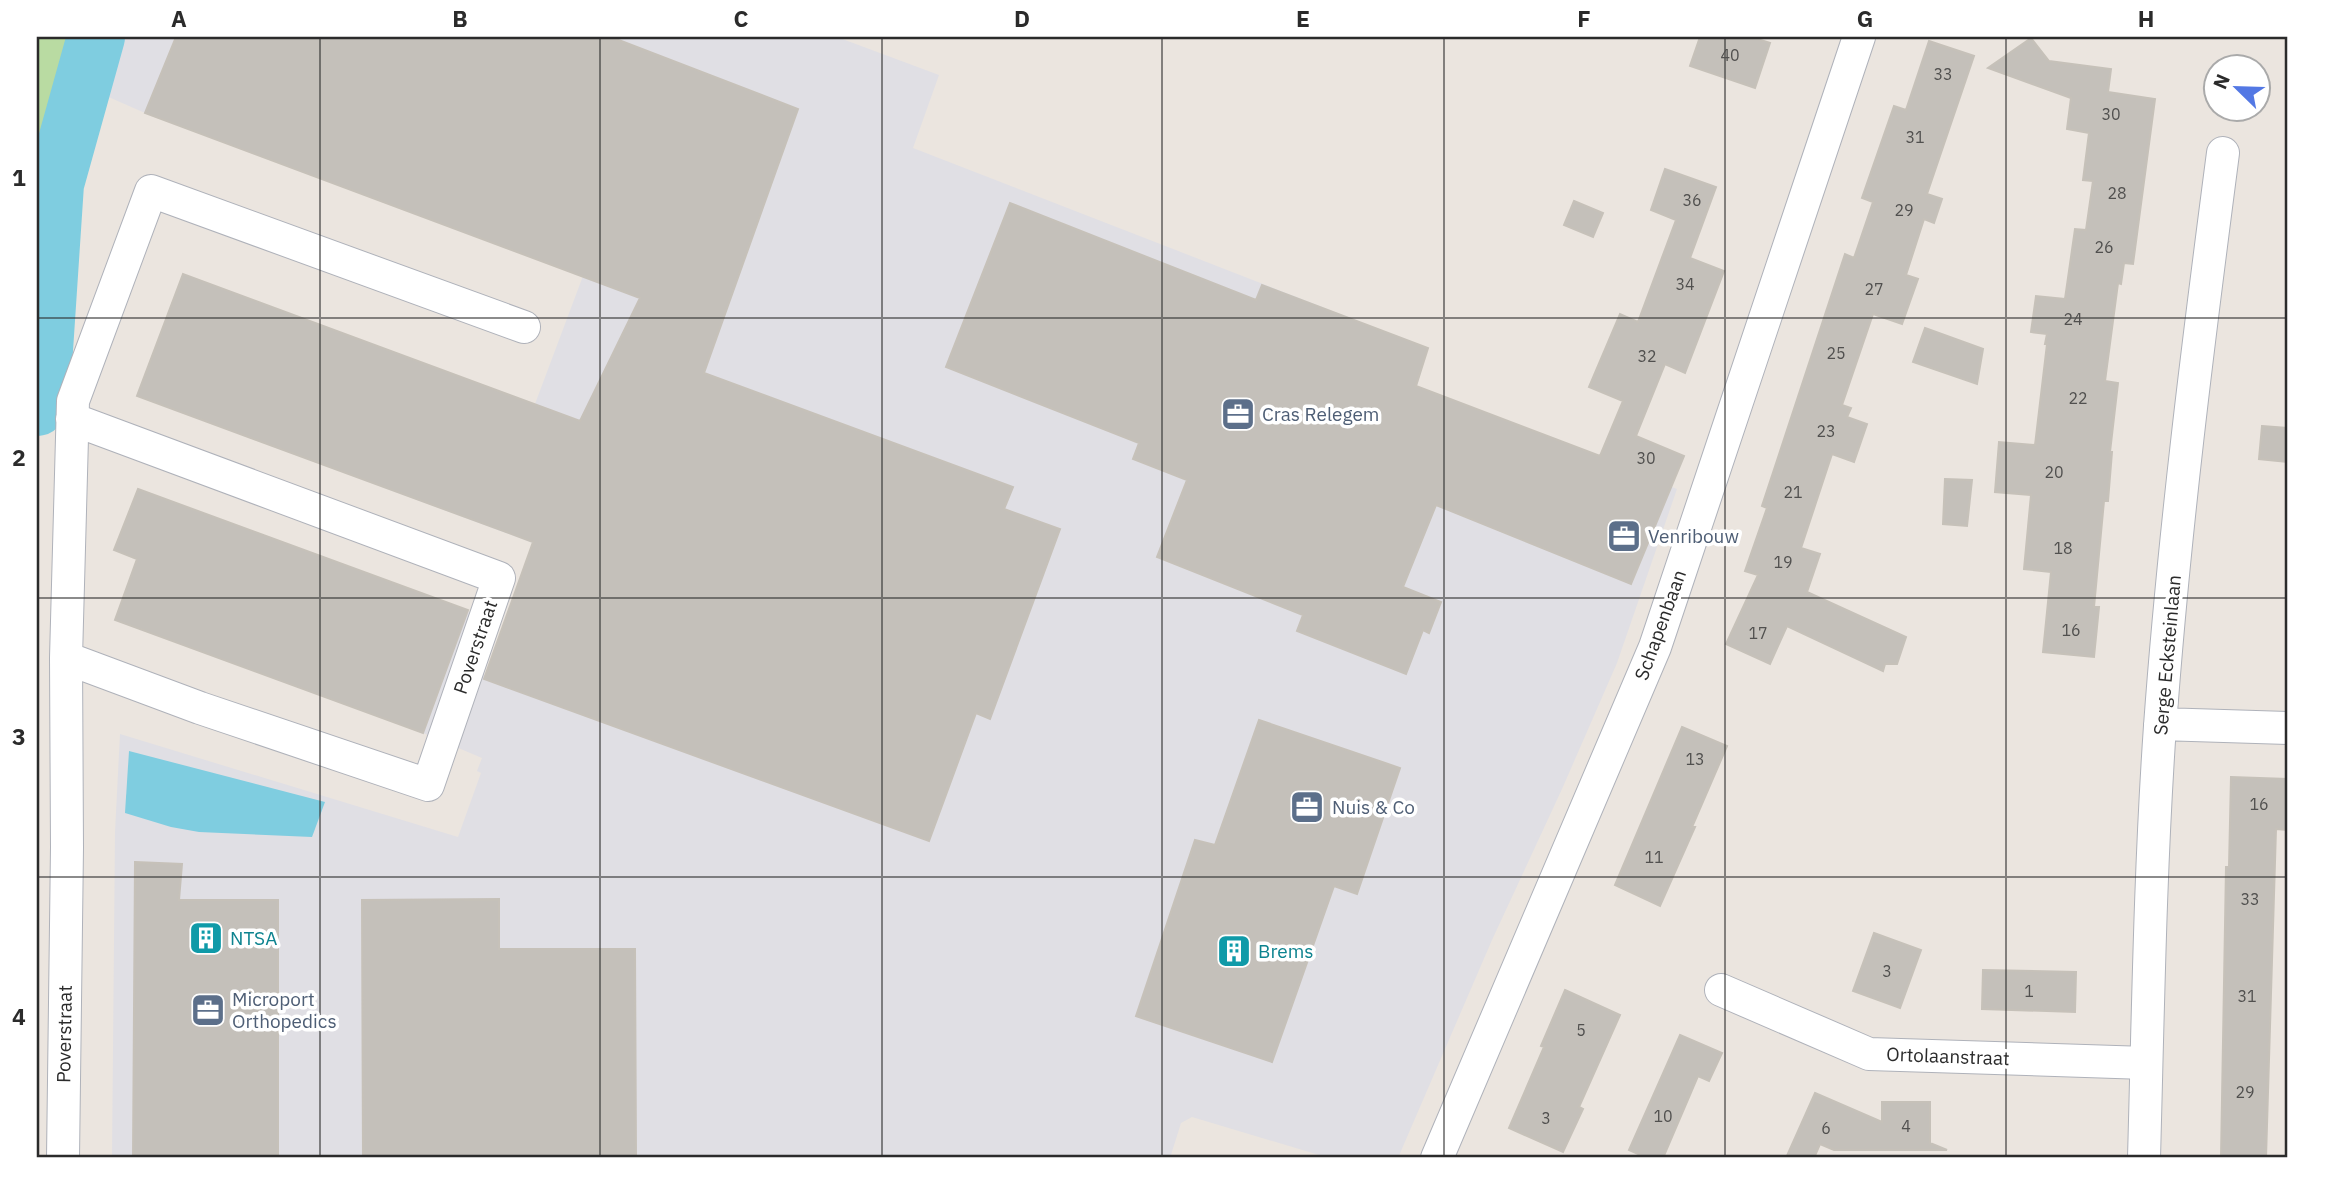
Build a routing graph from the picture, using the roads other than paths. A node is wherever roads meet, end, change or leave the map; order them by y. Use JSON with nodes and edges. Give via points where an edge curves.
{"nodes":[{"id":1,"x":1859,"y":37,"type":"edge"},
{"id":2,"x":2223,"y":153,"type":"dead end"},
{"id":3,"x":524,"y":327,"type":"dead end"},
{"id":4,"x":72,"y":419,"type":"junction"},
{"id":5,"x":66,"y":658,"type":"junction"},
{"id":6,"x":2160,"y":724,"type":"junction"},
{"id":7,"x":2288,"y":728,"type":"edge"},
{"id":8,"x":1721,"y":990,"type":"dead end"},
{"id":9,"x":2146,"y":1063,"type":"junction"},
{"id":10,"x":63,"y":1158,"type":"edge"},
{"id":11,"x":1437,"y":1158,"type":"edge"},
{"id":12,"x":2144,"y":1158,"type":"edge"}],
"edges":[{"from":1,"to":11,"type":"street","name":"Schapenbaan","via":[[1655,647]]},
{"from":2,"to":6,"type":"street","name":"Serge Ecksteinlaan","via":[[2189,412]]},
{"from":3,"to":4,"type":"street","name":"Poverstraat","via":[[151,191],[73,401]]},
{"from":4,"to":5,"type":"street","name":"Poverstraat"},
{"from":4,"to":5,"type":"street","name":"Poverstraat","via":[[499,578],[428,785]]},
{"from":5,"to":10,"type":"street","name":"Poverstraat"},
{"from":6,"to":7,"type":"street"},
{"from":6,"to":9,"type":"street","name":"Serge Ecksteinlaan"},
{"from":8,"to":9,"type":"street","name":"Ortolaanstraat","via":[[1869,1054]]},
{"from":9,"to":12,"type":"street","name":"Serge Ecksteinlaan"}]}
